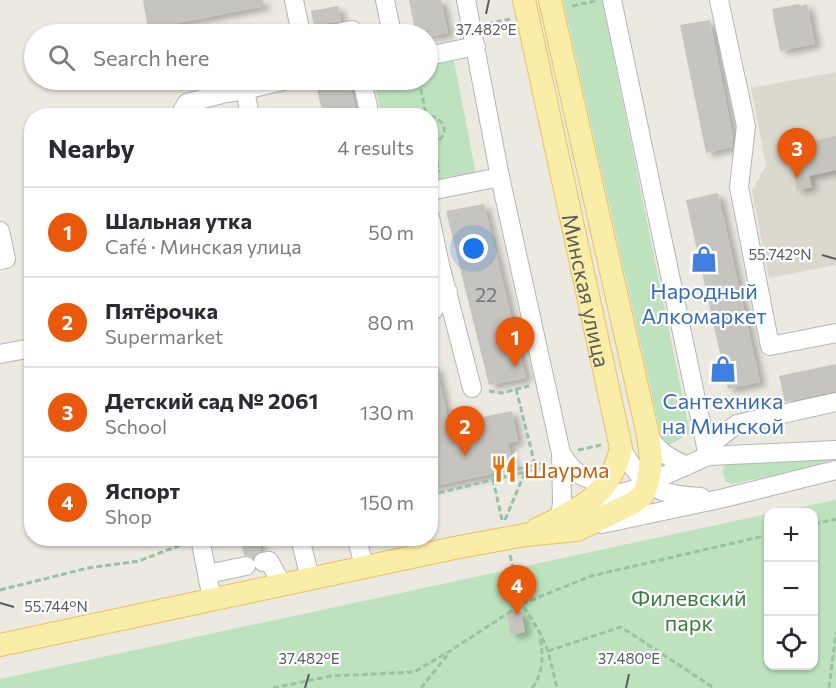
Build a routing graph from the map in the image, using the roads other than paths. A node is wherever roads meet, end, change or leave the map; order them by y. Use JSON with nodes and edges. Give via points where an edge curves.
{"nodes":[{"id":1,"x":294,"y":0,"type":"edge"},
{"id":2,"x":385,"y":0,"type":"edge"},
{"id":3,"x":466,"y":0,"type":"edge"},
{"id":4,"x":524,"y":0,"type":"edge"},
{"id":5,"x":550,"y":0,"type":"edge"},
{"id":6,"x":612,"y":0,"type":"edge"},
{"id":7,"x":719,"y":0,"type":"edge"},
{"id":8,"x":299,"y":24,"type":"edge"},
{"id":9,"x":390,"y":24,"type":"edge"},
{"id":10,"x":476,"y":46,"type":"junction"},
{"id":11,"x":438,"y":54,"type":"edge"},
{"id":12,"x":245,"y":90,"type":"joint"},
{"id":13,"x":364,"y":90,"type":"edge"},
{"id":14,"x":184,"y":108,"type":"edge"},
{"id":15,"x":248,"y":108,"type":"edge"},
{"id":16,"x":368,"y":108,"type":"edge"},
{"id":17,"x":500,"y":177,"type":"junction"},
{"id":18,"x":438,"y":190,"type":"edge"},
{"id":19,"x":0,"y":231,"type":"edge"},
{"id":20,"x":438,"y":250,"type":"edge"},
{"id":21,"x":0,"y":260,"type":"edge"},
{"id":22,"x":448,"y":292,"type":"junction"},
{"id":23,"x":438,"y":304,"type":"edge"},
{"id":24,"x":836,"y":333,"type":"edge"},
{"id":25,"x":24,"y":350,"type":"edge"},
{"id":26,"x":0,"y":354,"type":"edge"},
{"id":27,"x":472,"y":388,"type":"road end"},
{"id":28,"x":836,"y":402,"type":"edge"},
{"id":29,"x":654,"y":434,"type":"junction"},
{"id":30,"x":612,"y":446,"type":"junction"},
{"id":31,"x":836,"y":450,"type":"edge"},
{"id":32,"x":568,"y":452,"type":"junction"},
{"id":33,"x":707,"y":452,"type":"junction"},
{"id":34,"x":687,"y":466,"type":"junction"},
{"id":35,"x":836,"y":470,"type":"edge"},
{"id":36,"x":607,"y":483,"type":"junction"},
{"id":37,"x":648,"y":483,"type":"junction"},
{"id":38,"x":724,"y":498,"type":"junction"},
{"id":39,"x":589,"y":502,"type":"junction"},
{"id":40,"x":569,"y":524,"type":"junction"},
{"id":41,"x":197,"y":546,"type":"edge"},
{"id":42,"x":302,"y":546,"type":"edge"},
{"id":43,"x":359,"y":546,"type":"edge"},
{"id":44,"x":364,"y":567,"type":"junction"},
{"id":45,"x":207,"y":574,"type":"junction"},
{"id":46,"x":310,"y":578,"type":"junction"},
{"id":47,"x":282,"y":584,"type":"junction"},
{"id":48,"x":213,"y":599,"type":"junction"},
{"id":49,"x":0,"y":645,"type":"edge"}],
"edges":[{"from":1,"to":8,"type":"street"},
{"from":2,"to":9,"type":"street"},
{"from":3,"to":10,"type":"street"},
{"from":4,"to":30,"type":"main road","name":"Минская улица"},
{"from":5,"to":29,"type":"main road","name":"Минская улица"},
{"from":6,"to":33,"type":"street"},
{"from":7,"to":24,"type":"street","via":[[746,126],[739,187],[770,346]]},
{"from":10,"to":11,"type":"street"},
{"from":10,"to":17,"type":"street"},
{"from":12,"to":14,"type":"street","via":[[187,103]]},
{"from":12,"to":15,"type":"street"},
{"from":13,"to":16,"type":"street"},
{"from":17,"to":18,"type":"street"},
{"from":17,"to":32,"type":"street","via":[[545,381]]},
{"from":19,"to":21,"type":"street","via":[[6,259]]},
{"from":20,"to":22,"type":"street"},
{"from":22,"to":23,"type":"street"},
{"from":22,"to":27,"type":"street"},
{"from":25,"to":26,"type":"street"},
{"from":28,"to":33,"type":"street","via":[[737,424]]},
{"from":29,"to":34,"type":"street","via":[[660,451]]},
{"from":29,"to":37,"type":"main road","name":"Минская улица"},
{"from":30,"to":36,"type":"main road","via":[[617,465]]},
{"from":30,"to":37,"type":"street"},
{"from":31,"to":33,"type":"street"},
{"from":32,"to":36,"type":"street","via":[[571,470]]},
{"from":32,"to":40,"type":"street","via":[[562,502]]},
{"from":33,"to":34,"type":"street"},
{"from":34,"to":37,"type":"street"},
{"from":35,"to":38,"type":"street"},
{"from":36,"to":39,"type":"main road"},
{"from":37,"to":38,"type":"street","via":[[674,495]]},
{"from":37,"to":39,"type":"street"},
{"from":37,"to":40,"type":"main road","via":[[643,495],[633,503]]},
{"from":38,"to":40,"type":"street"},
{"from":39,"to":40,"type":"main road"},
{"from":40,"to":44,"type":"main road"},
{"from":41,"to":45,"type":"street"},
{"from":42,"to":46,"type":"street"},
{"from":43,"to":44,"type":"street"},
{"from":44,"to":46,"type":"main road"},
{"from":45,"to":47,"type":"street","via":[[269,561]]},
{"from":45,"to":48,"type":"street"},
{"from":46,"to":47,"type":"main road"},
{"from":47,"to":48,"type":"main road"},
{"from":48,"to":49,"type":"main road"}]}
